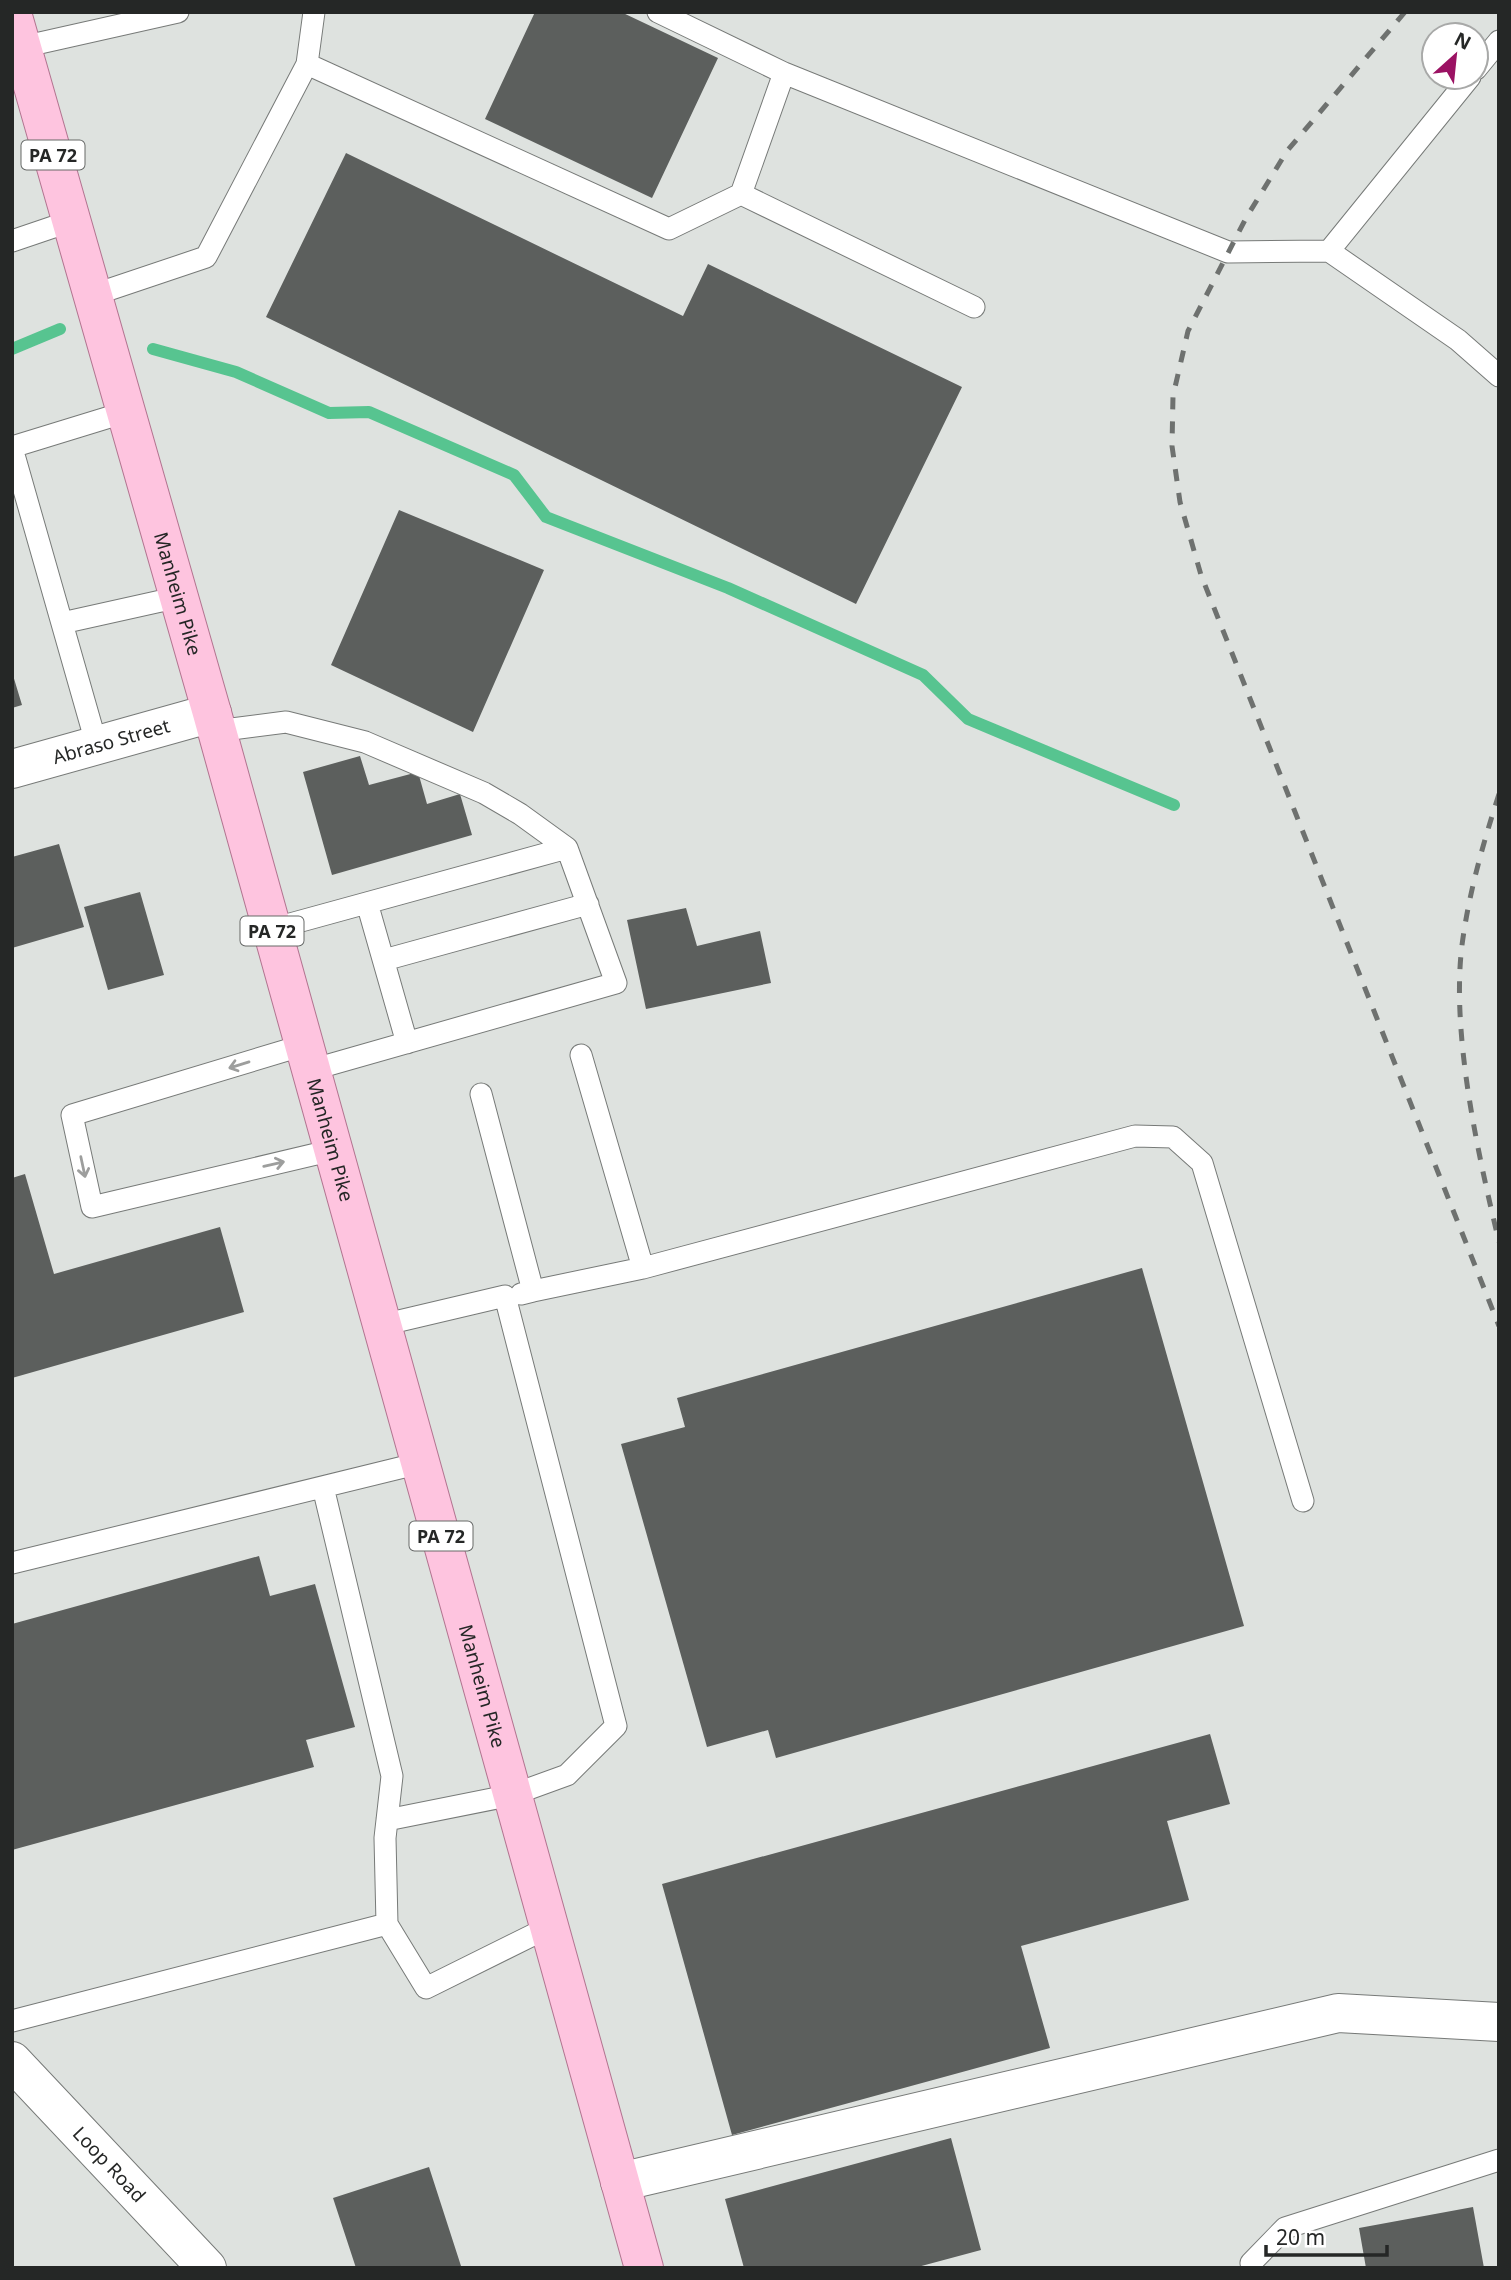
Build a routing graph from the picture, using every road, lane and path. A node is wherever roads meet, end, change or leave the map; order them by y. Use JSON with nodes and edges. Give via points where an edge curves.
{"nodes":[{"id":1,"x":178,"y":12,"type":"edge"},
{"id":2,"x":314,"y":12,"type":"edge"},
{"id":3,"x":658,"y":12,"type":"edge"},
{"id":4,"x":17,"y":30,"type":"edge"},
{"id":5,"x":307,"y":64,"type":"junction"},
{"id":6,"x":784,"y":73,"type":"junction"},
{"id":7,"x":1459,"y":91,"type":"edge"},
{"id":8,"x":741,"y":194,"type":"junction"},
{"id":9,"x":71,"y":221,"type":"junction"},
{"id":10,"x":12,"y":241,"type":"edge"},
{"id":11,"x":1329,"y":251,"type":"junction"},
{"id":12,"x":93,"y":295,"type":"junction"},
{"id":13,"x":974,"y":307,"type":"dead end"},
{"id":14,"x":1499,"y":376,"type":"edge"},
{"id":15,"x":126,"y":412,"type":"junction"},
{"id":16,"x":12,"y":448,"type":"edge"},
{"id":17,"x":179,"y":597,"type":"junction"},
{"id":18,"x":62,"y":623,"type":"junction"},
{"id":19,"x":214,"y":722,"type":"junction"},
{"id":20,"x":97,"y":746,"type":"junction"},
{"id":21,"x":12,"y":769,"type":"edge"},
{"id":22,"x":567,"y":848,"type":"junction"},
{"id":23,"x":367,"y":903,"type":"junction"},
{"id":24,"x":588,"y":904,"type":"junction"},
{"id":25,"x":271,"y":929,"type":"junction"},
{"id":26,"x":384,"y":960,"type":"junction"},
{"id":27,"x":407,"y":1043,"type":"junction"},
{"id":28,"x":581,"y":1055,"type":"dead end"},
{"id":29,"x":308,"y":1058,"type":"junction"},
{"id":30,"x":481,"y":1094,"type":"dead end"},
{"id":31,"x":333,"y":1150,"type":"junction"},
{"id":32,"x":643,"y":1268,"type":"junction"},
{"id":33,"x":533,"y":1291,"type":"junction"},
{"id":34,"x":505,"y":1297,"type":"junction"},
{"id":35,"x":382,"y":1325,"type":"junction"},
{"id":36,"x":421,"y":1463,"type":"junction"},
{"id":37,"x":323,"y":1487,"type":"junction"},
{"id":38,"x":1303,"y":1501,"type":"dead end"},
{"id":39,"x":12,"y":1563,"type":"edge"},
{"id":40,"x":512,"y":1795,"type":"junction"},
{"id":41,"x":387,"y":1820,"type":"junction"},
{"id":42,"x":387,"y":1924,"type":"junction"},
{"id":43,"x":549,"y":1927,"type":"junction"},
{"id":44,"x":12,"y":2021,"type":"edge"},
{"id":45,"x":1499,"y":2022,"type":"edge"},
{"id":46,"x":12,"y":2061,"type":"edge"},
{"id":47,"x":1499,"y":2160,"type":"edge"},
{"id":48,"x":620,"y":2182,"type":"junction"},
{"id":49,"x":207,"y":2268,"type":"edge"},
{"id":50,"x":644,"y":2268,"type":"edge"},
{"id":51,"x":1252,"y":2268,"type":"edge"}],
"edges":[{"from":1,"to":4,"type":"lane"},
{"from":2,"to":5,"type":"lane"},
{"from":3,"to":6,"type":"lane"},
{"from":4,"to":9,"type":"main road","name":"Manheim Pike","number":"PA 72"},
{"from":5,"to":8,"type":"lane","via":[[669,229]]},
{"from":5,"to":12,"type":"lane","via":[[206,257]]},
{"from":6,"to":8,"type":"lane"},
{"from":6,"to":11,"type":"lane","via":[[1228,253]]},
{"from":7,"to":11,"type":"lane"},
{"from":8,"to":13,"type":"lane"},
{"from":9,"to":10,"type":"lane"},
{"from":9,"to":12,"type":"main road","name":"Manheim Pike","number":"PA 72"},
{"from":11,"to":14,"type":"lane","via":[[1458,340]]},
{"from":12,"to":15,"type":"main road","name":"Manheim Pike","number":"PA 72"},
{"from":15,"to":16,"type":"lane"},
{"from":15,"to":17,"type":"main road","name":"Manheim Pike","number":"PA 72"},
{"from":16,"to":18,"type":"lane"},
{"from":17,"to":18,"type":"lane"},
{"from":17,"to":19,"type":"main road","name":"Manheim Pike","number":"PA 72"},
{"from":18,"to":20,"type":"lane"},
{"from":19,"to":20,"type":"street","name":"Abraso Street"},
{"from":19,"to":22,"type":"lane","via":[[286,722],[365,742],[484,793]]},
{"from":19,"to":25,"type":"main road","name":"Manheim Pike","number":"PA 72"},
{"from":20,"to":21,"type":"street","name":"Abraso Street"},
{"from":22,"to":23,"type":"lane"},
{"from":22,"to":24,"type":"lane"},
{"from":23,"to":25,"type":"lane"},
{"from":23,"to":26,"type":"lane"},
{"from":24,"to":26,"type":"lane"},
{"from":24,"to":27,"type":"lane","via":[[616,983]]},
{"from":25,"to":29,"type":"main road","name":"Manheim Pike","number":"PA 72"},
{"from":26,"to":27,"type":"lane"},
{"from":27,"to":29,"type":"lane"},
{"from":28,"to":32,"type":"lane"},
{"from":29,"to":31,"type":"main road","name":"Manheim Pike","number":"PA 72"},
{"from":29,"to":31,"type":"lane","one_way":true,"via":[[72,1115],[92,1207]]},
{"from":30,"to":33,"type":"lane"},
{"from":31,"to":35,"type":"main road","name":"Manheim Pike","number":"PA 72"},
{"from":32,"to":33,"type":"lane"},
{"from":32,"to":38,"type":"lane","via":[[1135,1136],[1173,1137],[1202,1163]]},
{"from":33,"to":34,"type":"lane"},
{"from":34,"to":35,"type":"lane"},
{"from":34,"to":40,"type":"lane","via":[[616,1726],[567,1775]]},
{"from":35,"to":36,"type":"main road","name":"Manheim Pike","number":"PA 72"},
{"from":36,"to":37,"type":"lane"},
{"from":36,"to":40,"type":"main road","name":"Manheim Pike","number":"PA 72"},
{"from":37,"to":39,"type":"lane"},
{"from":37,"to":41,"type":"lane","via":[[393,1776]]},
{"from":40,"to":41,"type":"lane"},
{"from":40,"to":43,"type":"main road","name":"Manheim Pike","number":"PA 72"},
{"from":41,"to":42,"type":"lane"},
{"from":42,"to":43,"type":"lane","via":[[426,1988]]},
{"from":42,"to":44,"type":"lane"},
{"from":43,"to":48,"type":"main road","name":"Manheim Pike","number":"PA 72"},
{"from":45,"to":48,"type":"street","via":[[1338,2013]]},
{"from":46,"to":49,"type":"street","name":"Loop Road"},
{"from":47,"to":51,"type":"lane","via":[[1285,2228],[1251,2263]]},
{"from":48,"to":50,"type":"main road","name":"Manheim Pike","number":"PA 72"}]}
